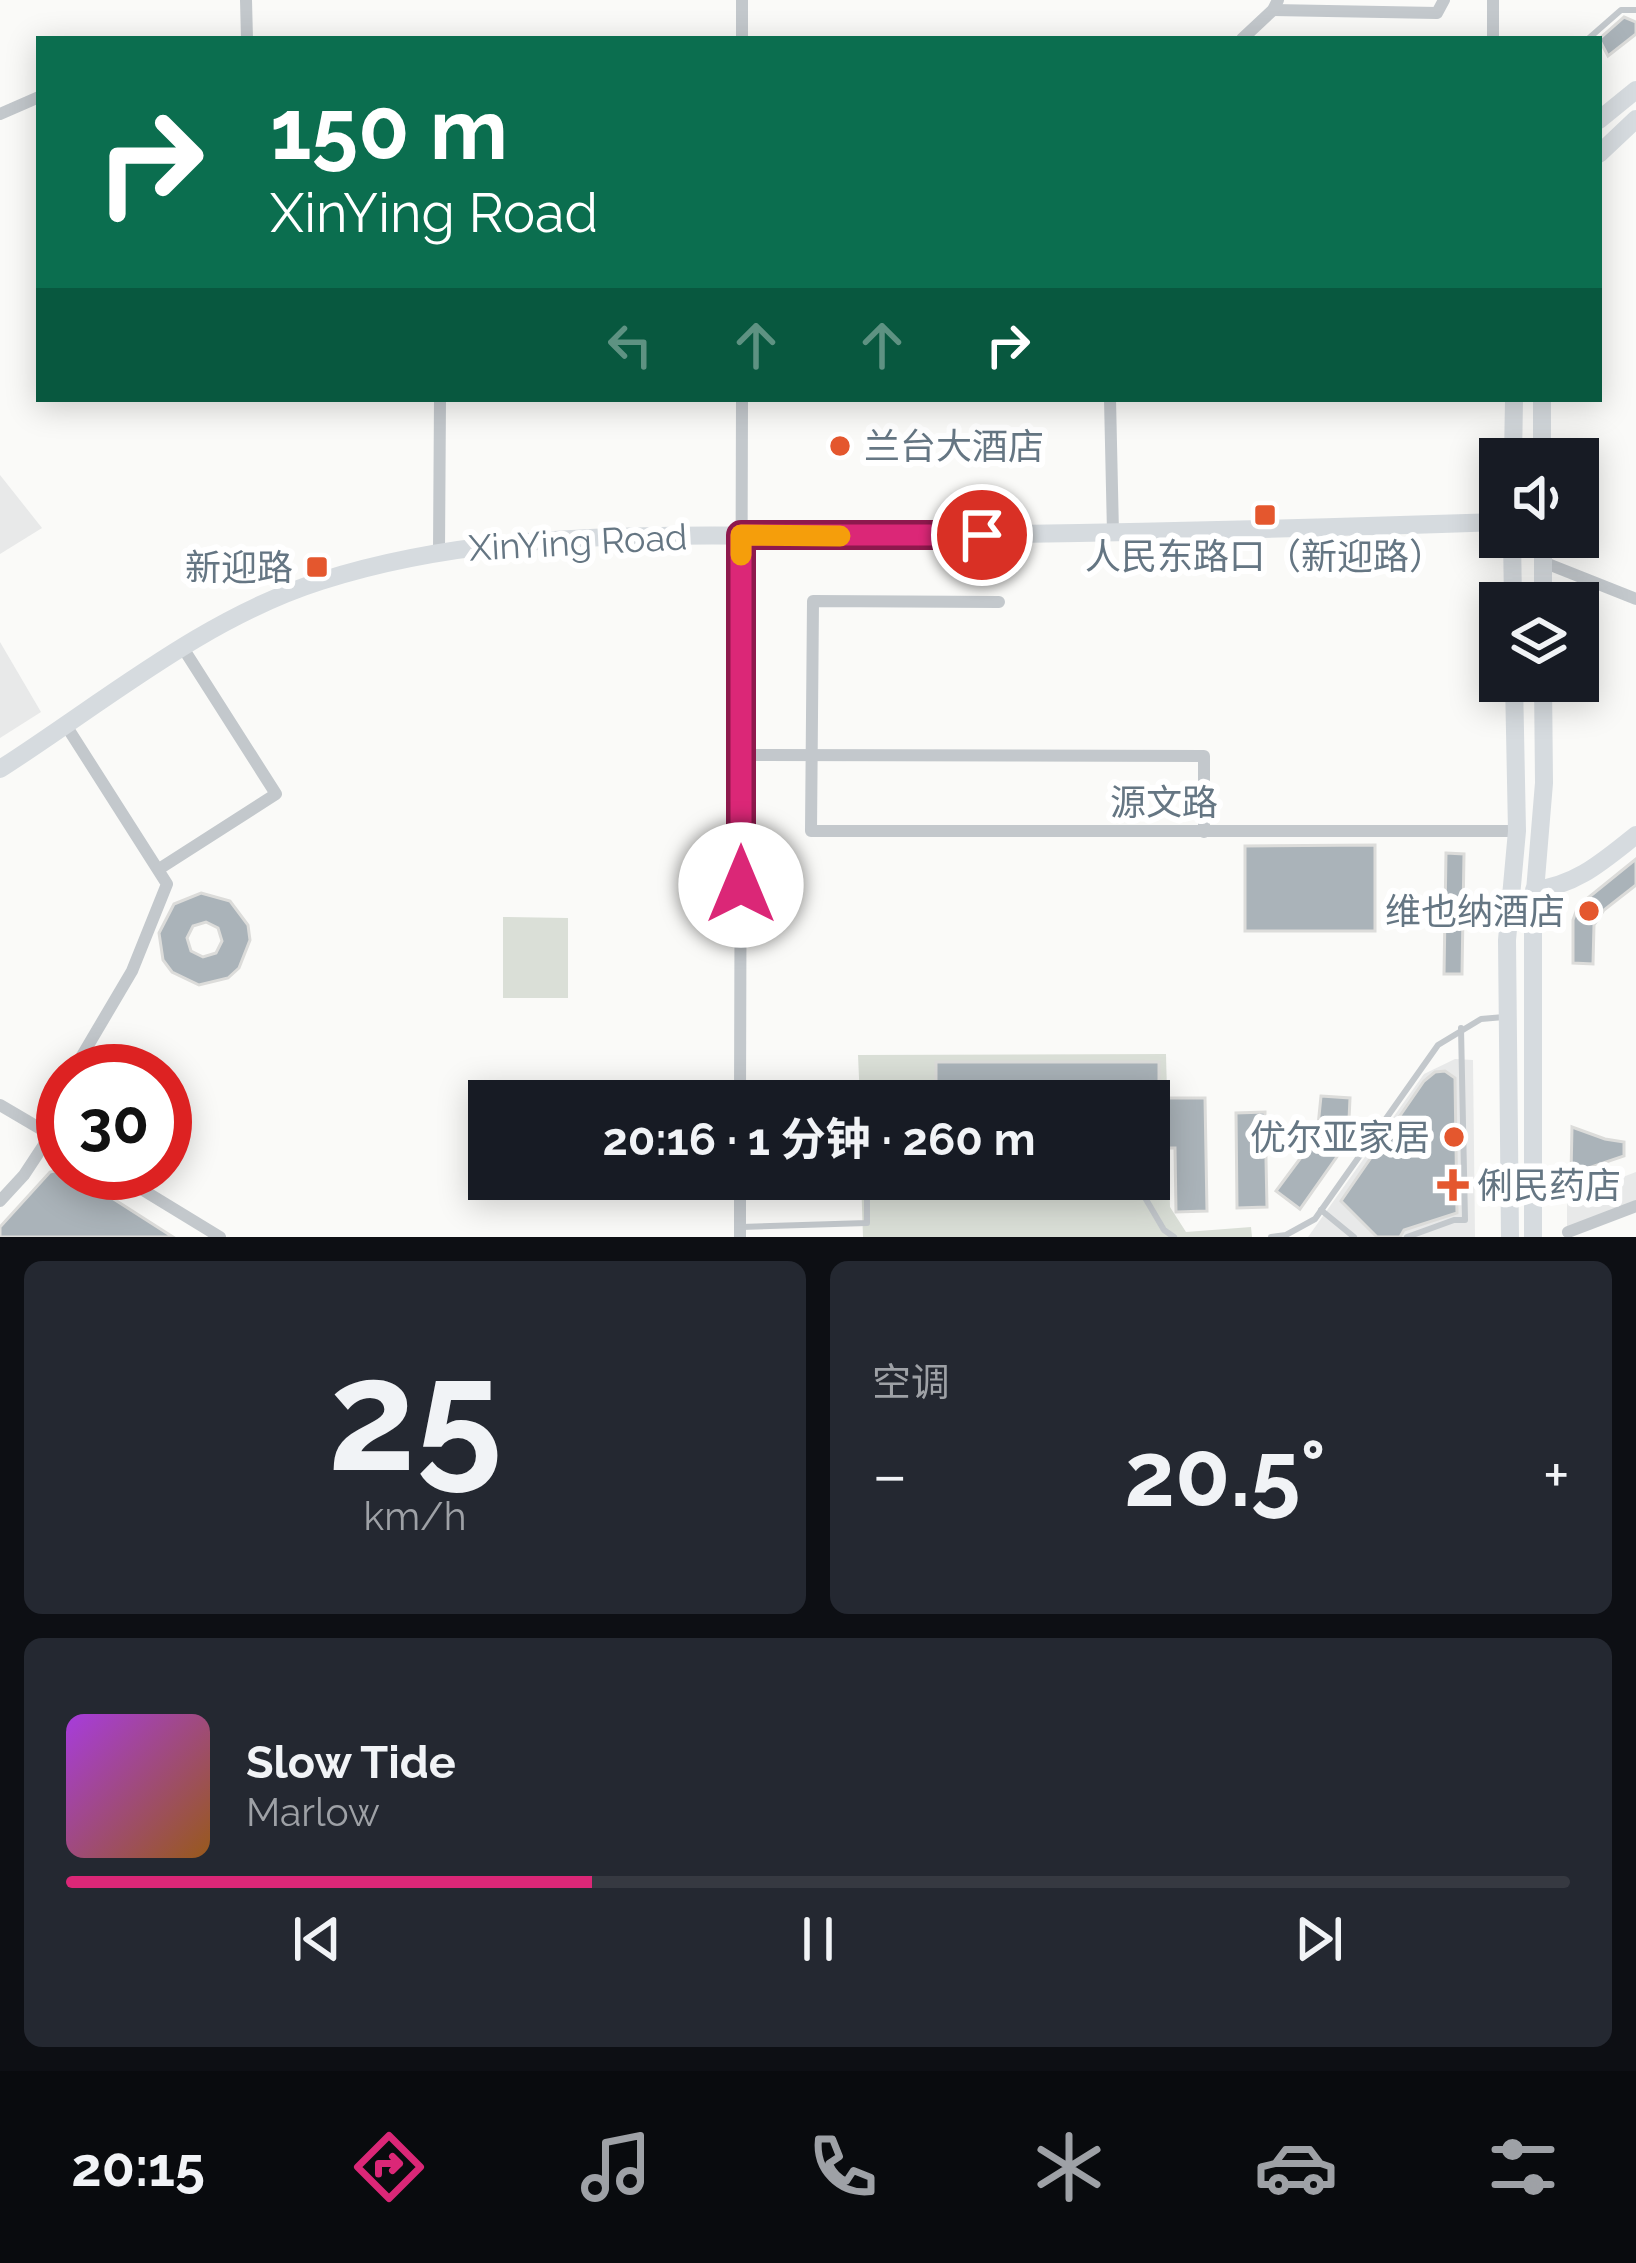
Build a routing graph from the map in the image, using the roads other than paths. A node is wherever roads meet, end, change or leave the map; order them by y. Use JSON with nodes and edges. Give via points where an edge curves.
{"nodes":[{"id":1,"x":246,"y":0,"type":"edge"},
{"id":2,"x":742,"y":0,"type":"edge"},
{"id":3,"x":1444,"y":0,"type":"edge"},
{"id":4,"x":1493,"y":0,"type":"edge"},
{"id":5,"x":1275,"y":5,"type":"edge"},
{"id":6,"x":1636,"y":10,"type":"edge"},
{"id":7,"x":247,"y":36,"type":"edge"},
{"id":8,"x":742,"y":36,"type":"edge"},
{"id":9,"x":1245,"y":36,"type":"edge"},
{"id":10,"x":1493,"y":36,"type":"edge"},
{"id":11,"x":1592,"y":36,"type":"edge"},
{"id":12,"x":1636,"y":90,"type":"edge"},
{"id":13,"x":36,"y":98,"type":"edge"},
{"id":14,"x":0,"y":115,"type":"edge"},
{"id":15,"x":1602,"y":118,"type":"edge"},
{"id":16,"x":1636,"y":119,"type":"edge"},
{"id":17,"x":1602,"y":151,"type":"edge"},
{"id":18,"x":440,"y":402,"type":"edge"},
{"id":19,"x":742,"y":402,"type":"edge"},
{"id":20,"x":1110,"y":402,"type":"edge"},
{"id":21,"x":1514,"y":402,"type":"edge"},
{"id":22,"x":1541,"y":402,"type":"edge"},
{"id":23,"x":1513,"y":438,"type":"edge"},
{"id":24,"x":1542,"y":438,"type":"edge"},
{"id":25,"x":1479,"y":523,"type":"edge"},
{"id":26,"x":1113,"y":533,"type":"junction"},
{"id":27,"x":741,"y":535,"type":"junction"},
{"id":28,"x":439,"y":550,"type":"junction"},
{"id":29,"x":1543,"y":558,"type":"edge"},
{"id":30,"x":1543,"y":562,"type":"junction"},
{"id":31,"x":1543,"y":582,"type":"edge"},
{"id":32,"x":1636,"y":599,"type":"edge"},
{"id":33,"x":1000,"y":602,"type":"dead end"},
{"id":34,"x":183,"y":648,"type":"junction"},
{"id":35,"x":1514,"y":702,"type":"edge"},
{"id":36,"x":1543,"y":702,"type":"edge"},
{"id":37,"x":67,"y":727,"type":"junction"},
{"id":38,"x":741,"y":755,"type":"junction"},
{"id":39,"x":812,"y":755,"type":"junction"},
{"id":40,"x":0,"y":769,"type":"edge"},
{"id":41,"x":1517,"y":831,"type":"junction"},
{"id":42,"x":1204,"y":832,"type":"junction"},
{"id":43,"x":1636,"y":836,"type":"edge"},
{"id":44,"x":159,"y":869,"type":"junction"},
{"id":45,"x":1534,"y":890,"type":"junction"},
{"id":46,"x":1507,"y":1017,"type":"junction"},
{"id":47,"x":1461,"y":1028,"type":"junction"},
{"id":48,"x":89,"y":1044,"type":"edge"},
{"id":49,"x":740,"y":1080,"type":"edge"},
{"id":50,"x":0,"y":1106,"type":"edge"},
{"id":51,"x":36,"y":1126,"type":"edge"},
{"id":52,"x":36,"y":1157,"type":"edge"},
{"id":53,"x":159,"y":1200,"type":"edge"},
{"id":54,"x":740,"y":1200,"type":"edge"},
{"id":55,"x":867,"y":1200,"type":"edge"},
{"id":56,"x":1146,"y":1200,"type":"edge"},
{"id":57,"x":0,"y":1201,"type":"edge"},
{"id":58,"x":1636,"y":1206,"type":"edge"},
{"id":59,"x":1321,"y":1210,"type":"junction"},
{"id":60,"x":867,"y":1222,"type":"junction"},
{"id":61,"x":740,"y":1232,"type":"edge"},
{"id":62,"x":1568,"y":1232,"type":"dead end"},
{"id":63,"x":220,"y":1237,"type":"edge"},
{"id":64,"x":870,"y":1237,"type":"edge"},
{"id":65,"x":1174,"y":1237,"type":"edge"},
{"id":66,"x":1271,"y":1237,"type":"edge"},
{"id":67,"x":1354,"y":1237,"type":"edge"},
{"id":68,"x":1407,"y":1237,"type":"edge"},
{"id":69,"x":1510,"y":1237,"type":"edge"},
{"id":70,"x":1533,"y":1237,"type":"edge"}],
"edges":[{"from":1,"to":7,"type":"street"},
{"from":2,"to":8,"type":"street"},
{"from":3,"to":5,"type":"street","via":[[1436,13]]},
{"from":4,"to":10,"type":"street"},
{"from":5,"to":9,"type":"street"},
{"from":6,"to":11,"type":"lane","via":[[1622,10]]},
{"from":12,"to":15,"type":"street"},
{"from":13,"to":14,"type":"street"},
{"from":16,"to":17,"type":"street"},
{"from":18,"to":28,"type":"street"},
{"from":19,"to":27,"type":"street"},
{"from":20,"to":26,"type":"street"},
{"from":21,"to":23,"type":"street"},
{"from":22,"to":24,"type":"street"},
{"from":25,"to":26,"type":"street","name":"XinYing Road"},
{"from":26,"to":27,"type":"street","name":"XinYing Road"},
{"from":27,"to":28,"type":"street","name":"XinYing Road"},
{"from":27,"to":38,"type":"street"},
{"from":28,"to":34,"type":"street","name":"XinYing Road","via":[[263,603]]},
{"from":29,"to":30,"type":"street"},
{"from":30,"to":31,"type":"street"},
{"from":30,"to":32,"type":"street"},
{"from":33,"to":39,"type":"street","via":[[813,602]]},
{"from":34,"to":37,"type":"street","name":"XinYing Road"},
{"from":34,"to":44,"type":"street","via":[[276,794]]},
{"from":35,"to":41,"type":"street"},
{"from":36,"to":45,"type":"street"},
{"from":37,"to":40,"type":"street","name":"XinYing Road"},
{"from":37,"to":44,"type":"street"},
{"from":38,"to":39,"type":"street"},
{"from":38,"to":49,"type":"street"},
{"from":39,"to":42,"type":"street","via":[[1204,756]]},
{"from":39,"to":42,"type":"street","name":"源文路","via":[[811,831]]},
{"from":41,"to":42,"type":"street","name":"源文路"},
{"from":41,"to":46,"type":"street"},
{"from":43,"to":45,"type":"street","via":[[1578,879]]},
{"from":44,"to":48,"type":"street","via":[[167,884],[132,971]]},
{"from":45,"to":70,"type":"street"},
{"from":46,"to":47,"type":"lane"},
{"from":46,"to":69,"type":"street"},
{"from":47,"to":59,"type":"lane","via":[[1423,1062]]},
{"from":47,"to":68,"type":"lane","via":[[1465,1220]]},
{"from":50,"to":51,"type":"street"},
{"from":52,"to":57,"type":"street"},
{"from":53,"to":63,"type":"street"},
{"from":54,"to":61,"type":"street"},
{"from":55,"to":60,"type":"lane"},
{"from":56,"to":65,"type":"lane"},
{"from":58,"to":62,"type":"street"},
{"from":59,"to":66,"type":"lane","via":[[1303,1228]]},
{"from":59,"to":67,"type":"lane"},
{"from":60,"to":61,"type":"lane"},
{"from":60,"to":64,"type":"lane"}]}
